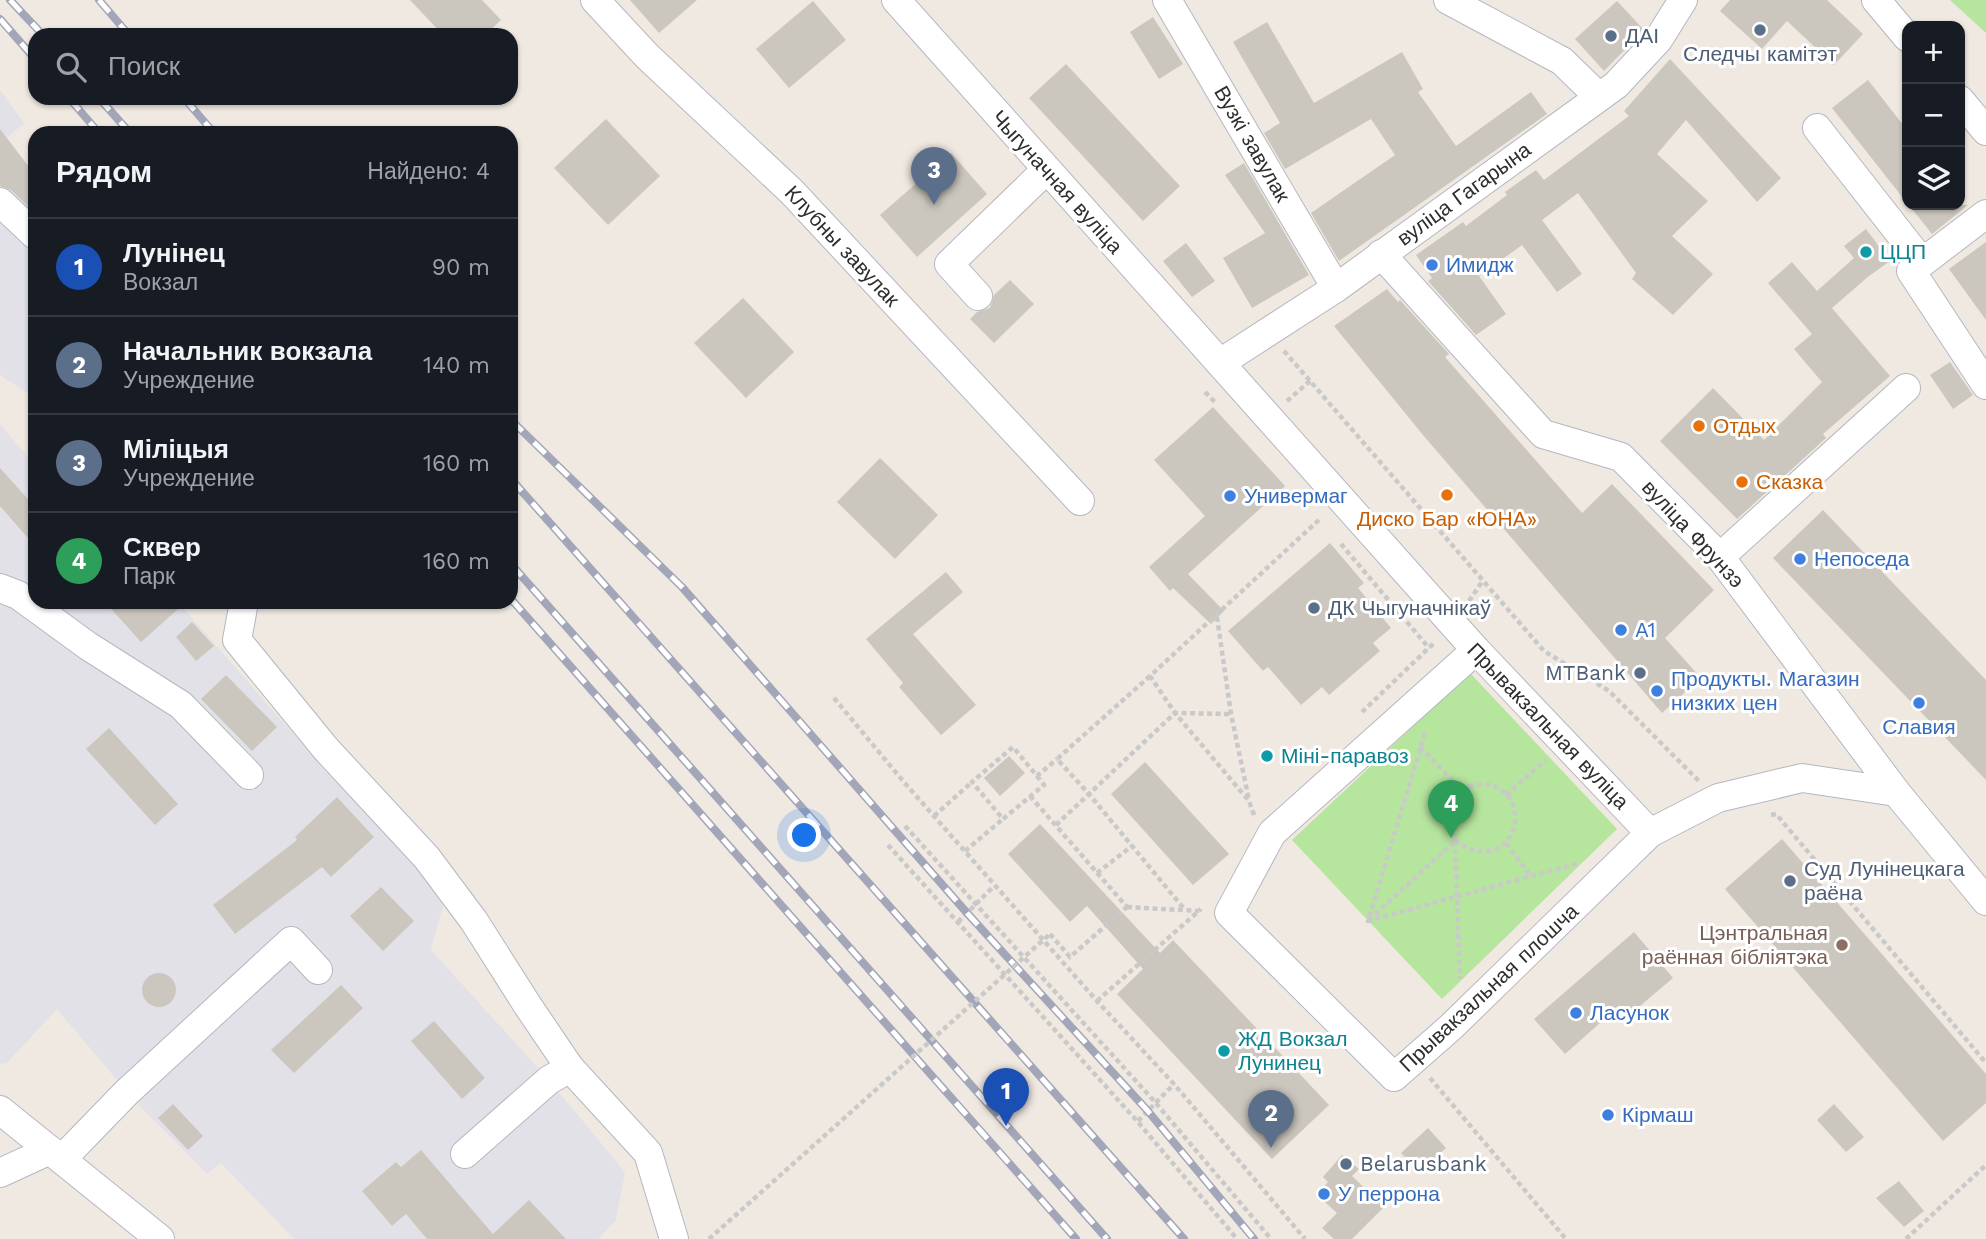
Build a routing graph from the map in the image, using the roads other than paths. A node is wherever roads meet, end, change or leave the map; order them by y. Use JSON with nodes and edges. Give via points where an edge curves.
{"nodes":[{"id":1,"x":596,"y":0,"type":"edge"},
{"id":2,"x":896,"y":0,"type":"edge"},
{"id":3,"x":1167,"y":0,"type":"edge"},
{"id":4,"x":1448,"y":0,"type":"edge"},
{"id":5,"x":1683,"y":0,"type":"edge"},
{"id":6,"x":1876,"y":0,"type":"edge"},
{"id":7,"x":1902,"y":31,"type":"edge"},
{"id":8,"x":1599,"y":97,"type":"junction"},
{"id":9,"x":1817,"y":128,"type":"dead end"},
{"id":10,"x":1046,"y":170,"type":"junction"},
{"id":11,"x":0,"y":202,"type":"edge"},
{"id":12,"x":1986,"y":214,"type":"edge"},
{"id":13,"x":28,"y":228,"type":"edge"},
{"id":14,"x":1381,"y":254,"type":"junction"},
{"id":15,"x":1922,"y":262,"type":"junction"},
{"id":16,"x":1336,"y":288,"type":"junction"},
{"id":17,"x":978,"y":296,"type":"dead end"},
{"id":18,"x":1220,"y":363,"type":"junction"},
{"id":19,"x":1986,"y":385,"type":"edge"},
{"id":20,"x":1906,"y":388,"type":"dead end"},
{"id":21,"x":1080,"y":501,"type":"dead end"},
{"id":22,"x":1720,"y":557,"type":"junction"},
{"id":23,"x":0,"y":588,"type":"edge"},
{"id":24,"x":28,"y":602,"type":"edge"},
{"id":25,"x":37,"y":609,"type":"edge"},
{"id":26,"x":243,"y":609,"type":"edge"},
{"id":27,"x":1476,"y":650,"type":"junction"},
{"id":28,"x":249,"y":775,"type":"dead end"},
{"id":29,"x":1896,"y":792,"type":"junction"},
{"id":30,"x":1650,"y":833,"type":"junction"},
{"id":31,"x":1986,"y":901,"type":"edge"},
{"id":32,"x":318,"y":970,"type":"dead end"},
{"id":33,"x":570,"y":1068,"type":"junction"},
{"id":34,"x":0,"y":1110,"type":"edge"},
{"id":35,"x":465,"y":1154,"type":"dead end"},
{"id":36,"x":56,"y":1155,"type":"junction"},
{"id":37,"x":0,"y":1173,"type":"edge"},
{"id":38,"x":160,"y":1239,"type":"edge"},
{"id":39,"x":674,"y":1239,"type":"edge"}],
"edges":[{"from":1,"to":21,"type":"street","name":"Клубны завулак","via":[[647,56],[792,192]]},
{"from":2,"to":10,"type":"street","name":"Чыгуначная вуліца"},
{"from":3,"to":16,"type":"street","name":"Вузкі завулак"},
{"from":4,"to":8,"type":"street","via":[[1562,61]]},
{"from":5,"to":8,"type":"street","name":"вуліца Гагарына","via":[[1658,40]]},
{"from":6,"to":7,"type":"street"},
{"from":8,"to":14,"type":"street","name":"вуліца Гагарына"},
{"from":9,"to":15,"type":"street"},
{"from":10,"to":17,"type":"street","via":[[948,264]]},
{"from":10,"to":18,"type":"street","name":"Чыгуначная вуліца"},
{"from":11,"to":13,"type":"street"},
{"from":12,"to":15,"type":"street"},
{"from":14,"to":16,"type":"street","name":"вуліца Гагарына"},
{"from":14,"to":22,"type":"street","name":"вуліца Фрунзэ","via":[[1543,434],[1621,457]]},
{"from":15,"to":19,"type":"street","via":[[1911,271]]},
{"from":16,"to":18,"type":"street","name":"вуліца Гагарына"},
{"from":18,"to":27,"type":"street","name":"Прывакзальная вуліца"},
{"from":20,"to":22,"type":"street"},
{"from":22,"to":29,"type":"street","name":"вуліца Фрунзэ"},
{"from":23,"to":24,"type":"street"},
{"from":25,"to":28,"type":"street","via":[[181,705]]},
{"from":26,"to":33,"type":"street","via":[[237,639],[326,750],[427,858]]},
{"from":27,"to":30,"type":"street","name":"Прывакзальная вуліца"},
{"from":27,"to":30,"type":"street","name":"Прывакзальная плошча","via":[[1272,833],[1229,913],[1394,1077]]},
{"from":29,"to":30,"type":"street","via":[[1802,779],[1718,798]]},
{"from":29,"to":31,"type":"street","name":"вуліца Фрунзэ"},
{"from":32,"to":36,"type":"street","via":[[291,941]]},
{"from":33,"to":35,"type":"street","via":[[549,1080]]},
{"from":33,"to":39,"type":"street","via":[[648,1153]]},
{"from":34,"to":36,"type":"street"},
{"from":36,"to":37,"type":"street"},
{"from":36,"to":38,"type":"street"}]}
